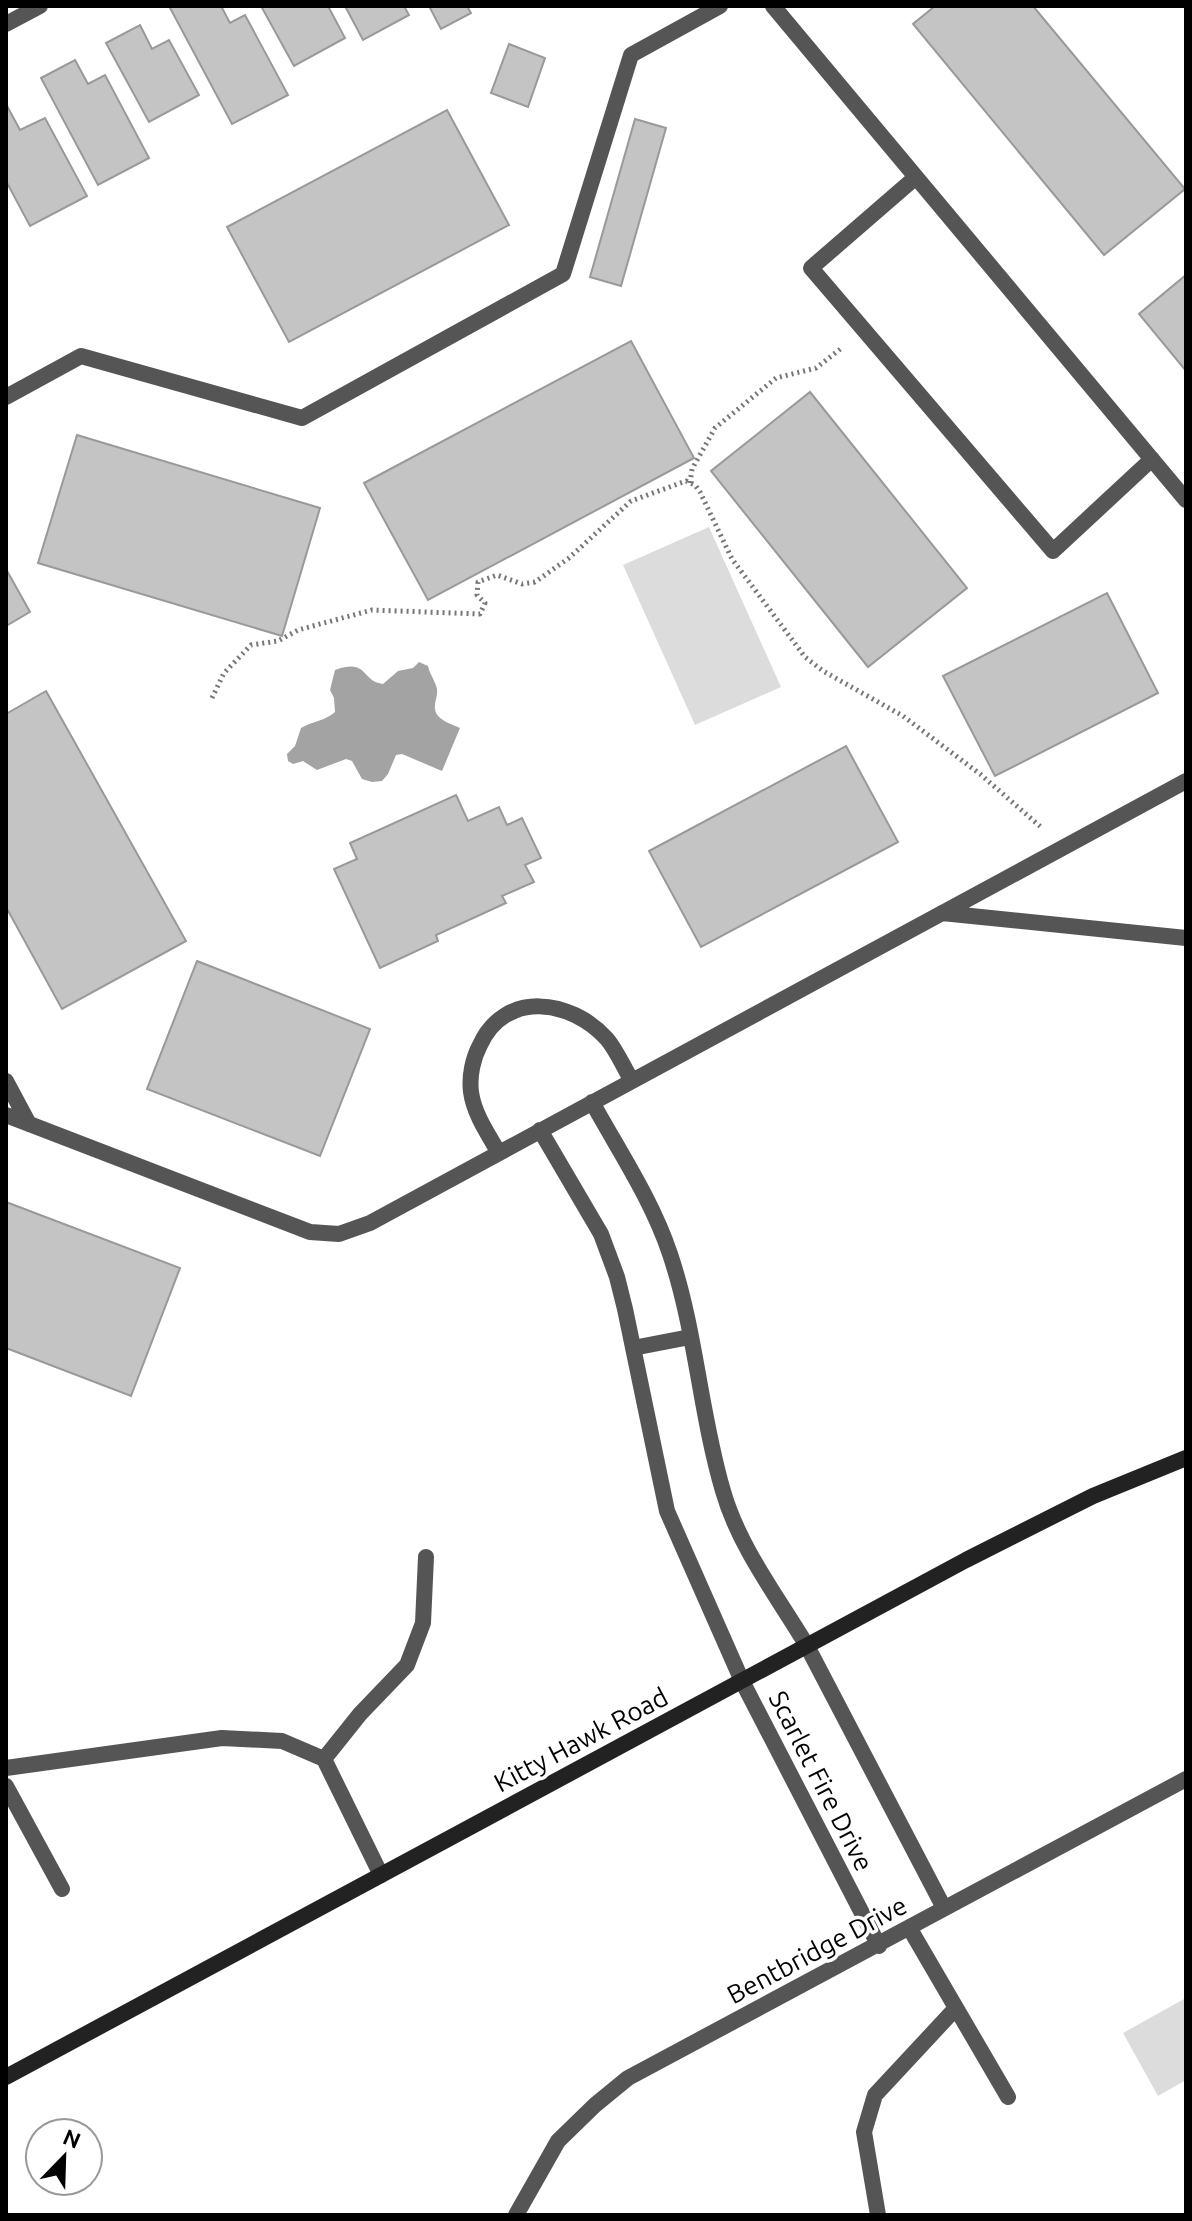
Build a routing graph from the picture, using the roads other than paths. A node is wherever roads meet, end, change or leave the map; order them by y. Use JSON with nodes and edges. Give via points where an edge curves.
{"nodes":[{"id":1,"x":40,"y":6,"type":"edge"},
{"id":2,"x":720,"y":6,"type":"edge"},
{"id":3,"x":773,"y":6,"type":"edge"},
{"id":4,"x":6,"y":24,"type":"edge"},
{"id":5,"x":916,"y":177,"type":"junction"},
{"id":6,"x":6,"y":397,"type":"edge"},
{"id":7,"x":1152,"y":459,"type":"junction"},
{"id":8,"x":1186,"y":500,"type":"edge"},
{"id":9,"x":1186,"y":781,"type":"edge"},
{"id":10,"x":942,"y":913,"type":"junction"},
{"id":11,"x":1186,"y":938,"type":"edge"},
{"id":12,"x":6,"y":1081,"type":"edge"},
{"id":13,"x":632,"y":1081,"type":"junction"},
{"id":14,"x":592,"y":1102,"type":"junction"},
{"id":15,"x":6,"y":1115,"type":"edge"},
{"id":16,"x":29,"y":1124,"type":"junction"},
{"id":17,"x":540,"y":1130,"type":"junction"},
{"id":18,"x":499,"y":1153,"type":"junction"},
{"id":19,"x":690,"y":1337,"type":"junction"},
{"id":20,"x":633,"y":1348,"type":"junction"},
{"id":21,"x":1186,"y":1458,"type":"edge"},
{"id":22,"x":426,"y":1557,"type":"dead end"},
{"id":23,"x":807,"y":1646,"type":"junction"},
{"id":24,"x":742,"y":1681,"type":"junction"},
{"id":25,"x":324,"y":1759,"type":"junction"},
{"id":26,"x":6,"y":1768,"type":"edge"},
{"id":27,"x":1186,"y":1779,"type":"edge"},
{"id":28,"x":6,"y":1786,"type":"edge"},
{"id":29,"x":381,"y":1875,"type":"junction"},
{"id":30,"x":62,"y":1889,"type":"dead end"},
{"id":31,"x":944,"y":1908,"type":"junction"},
{"id":32,"x":910,"y":1929,"type":"junction"},
{"id":33,"x":879,"y":1946,"type":"junction"},
{"id":34,"x":956,"y":2008,"type":"junction"},
{"id":35,"x":6,"y":2077,"type":"edge"},
{"id":36,"x":1008,"y":2097,"type":"dead end"},
{"id":37,"x":516,"y":2215,"type":"edge"},
{"id":38,"x":878,"y":2215,"type":"edge"}],
"edges":[{"from":1,"to":4,"type":"street"},
{"from":2,"to":6,"type":"street","via":[[631,55],[563,274],[302,418],[81,356]]},
{"from":3,"to":5,"type":"street"},
{"from":5,"to":7,"type":"street"},
{"from":5,"to":7,"type":"street","via":[[811,268],[1053,551]]},
{"from":7,"to":8,"type":"street"},
{"from":9,"to":10,"type":"street"},
{"from":10,"to":11,"type":"street"},
{"from":10,"to":13,"type":"street"},
{"from":12,"to":16,"type":"street"},
{"from":13,"to":14,"type":"street"},
{"from":13,"to":18,"type":"street","via":[[608,1040],[585,1020],[562,1008],[534,1005],[509,1012],[486,1031],[473,1058],[471,1091]]},
{"from":14,"to":17,"type":"street"},
{"from":14,"to":19,"type":"street","name":"Scarlet Fire Drive","via":[[656,1218]]},
{"from":15,"to":16,"type":"street"},
{"from":16,"to":18,"type":"street","via":[[310,1232],[339,1234],[370,1223]]},
{"from":17,"to":18,"type":"street"},
{"from":17,"to":20,"type":"street","name":"Scarlet Fire Drive","via":[[601,1234]]},
{"from":19,"to":20,"type":"street"},
{"from":19,"to":23,"type":"street","name":"Scarlet Fire Drive","via":[[727,1503]]},
{"from":20,"to":24,"type":"street","name":"Scarlet Fire Drive","via":[[667,1511]]},
{"from":21,"to":23,"type":"main road","name":"Kitty Hawk Road","via":[[1093,1496]]},
{"from":22,"to":25,"type":"street","via":[[423,1623],[407,1665]]},
{"from":23,"to":24,"type":"main road","name":"Kitty Hawk Road"},
{"from":23,"to":31,"type":"street","name":"Scarlet Fire Drive"},
{"from":24,"to":29,"type":"main road","name":"Kitty Hawk Road"},
{"from":24,"to":33,"type":"street","name":"Scarlet Fire Drive"},
{"from":25,"to":26,"type":"street","via":[[282,1741],[222,1738]]},
{"from":25,"to":29,"type":"street"},
{"from":27,"to":31,"type":"street","name":"Bentbridge Drive"},
{"from":28,"to":30,"type":"street"},
{"from":29,"to":35,"type":"main road","name":"Kitty Hawk Road"},
{"from":31,"to":32,"type":"street","name":"Bentbridge Drive"},
{"from":32,"to":33,"type":"street","name":"Bentbridge Drive"},
{"from":32,"to":34,"type":"street"},
{"from":33,"to":37,"type":"street","name":"Bentbridge Drive","via":[[628,2078],[558,2141]]},
{"from":34,"to":36,"type":"street"},
{"from":34,"to":38,"type":"street","via":[[875,2095],[864,2132]]}]}
